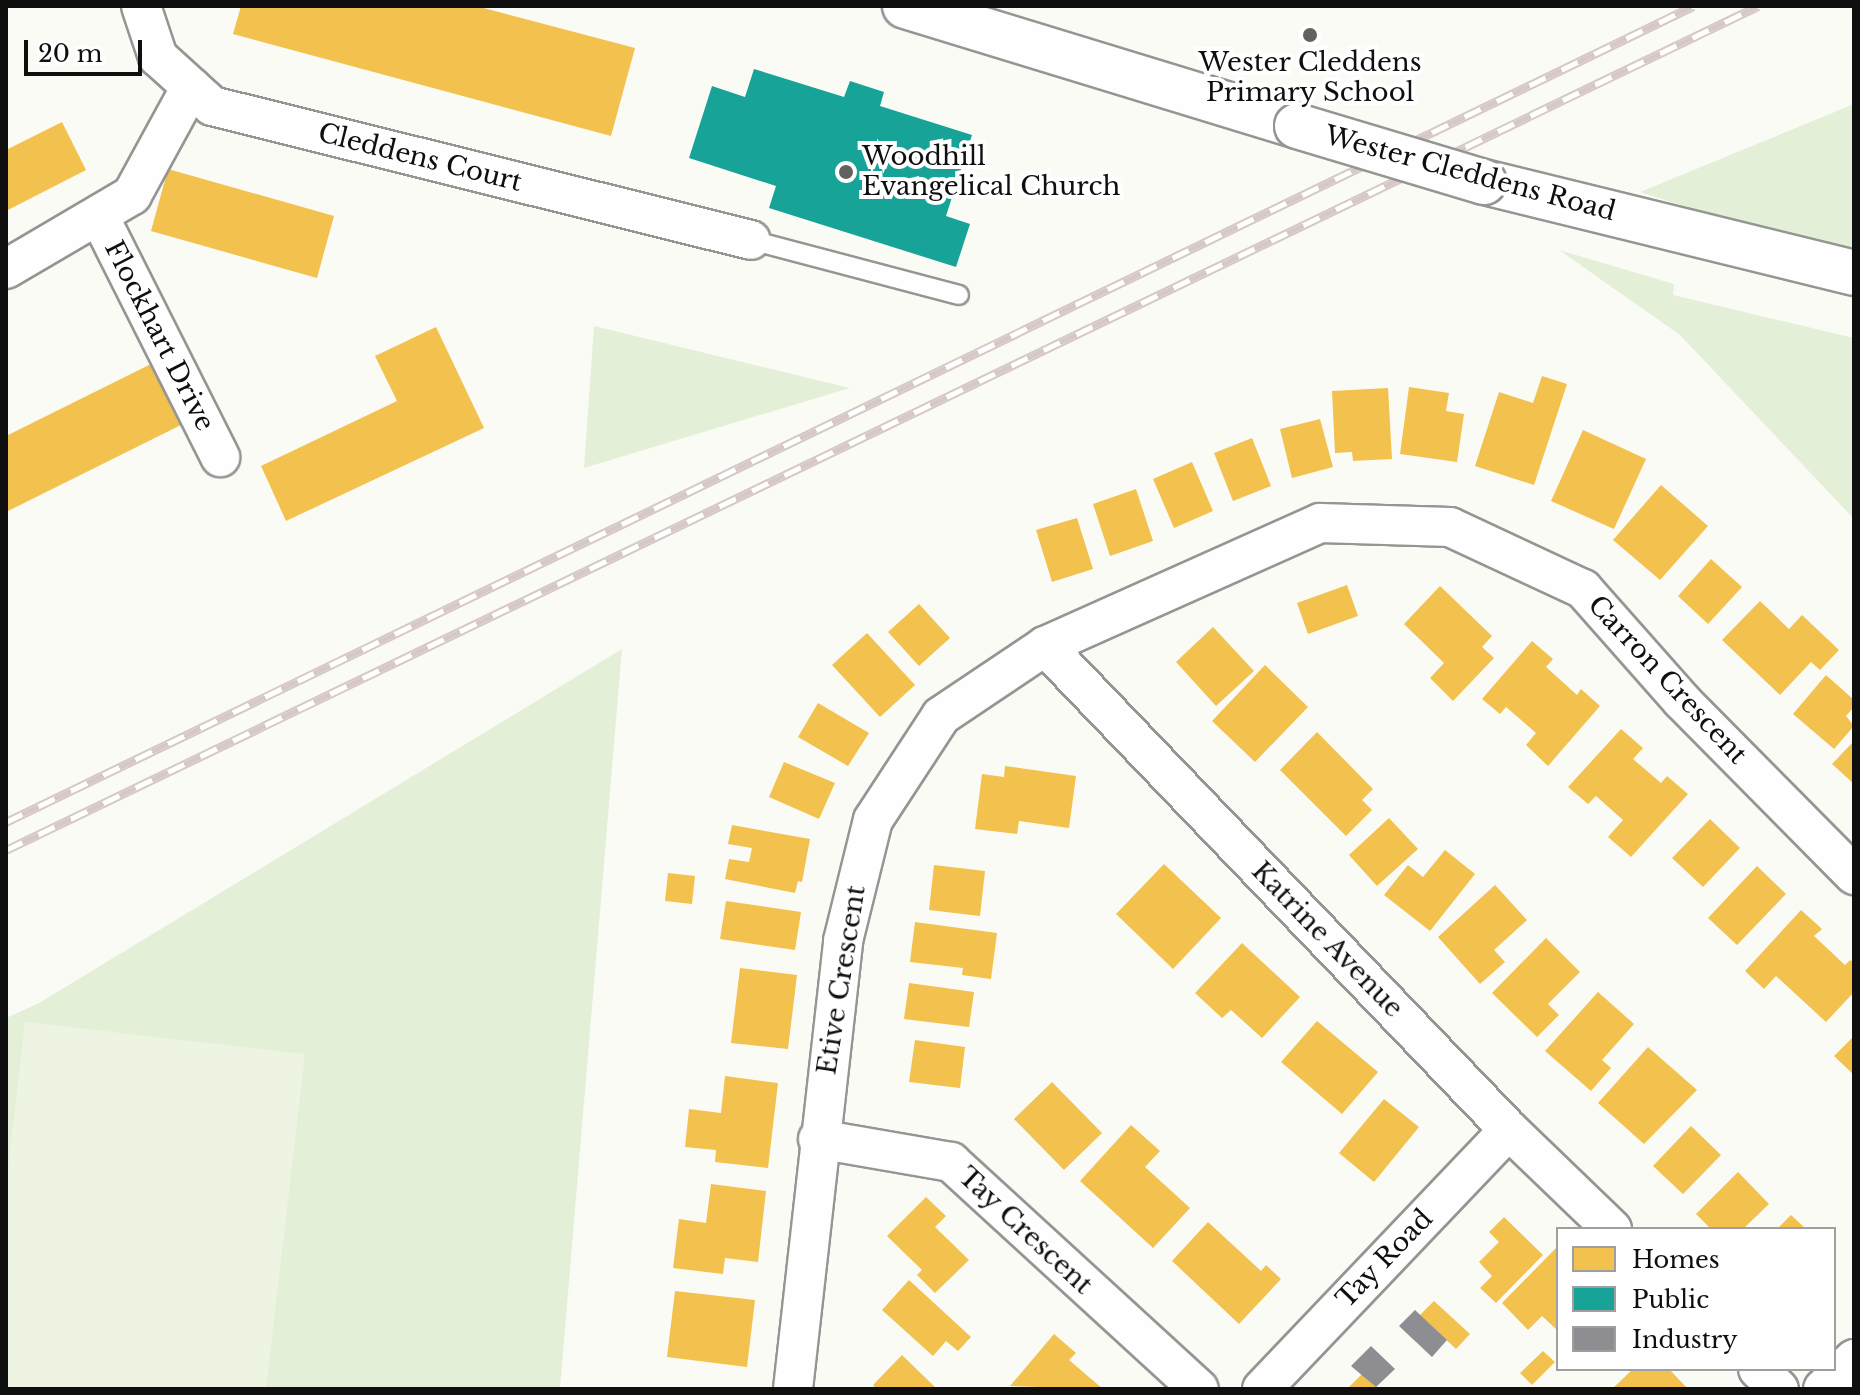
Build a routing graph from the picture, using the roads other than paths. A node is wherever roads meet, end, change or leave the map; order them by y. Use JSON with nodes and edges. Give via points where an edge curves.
{"nodes":[{"id":1,"x":141,"y":6,"type":"edge"},
{"id":2,"x":905,"y":6,"type":"edge"},
{"id":3,"x":191,"y":87,"type":"junction"},
{"id":4,"x":99,"y":216,"type":"junction"},
{"id":5,"x":751,"y":240,"type":"joint"},
{"id":6,"x":6,"y":269,"type":"edge"},
{"id":7,"x":1854,"y":273,"type":"edge"},
{"id":8,"x":959,"y":295,"type":"dead end"},
{"id":9,"x":220,"y":457,"type":"dead end"},
{"id":10,"x":1045,"y":646,"type":"junction"},
{"id":11,"x":1854,"y":875,"type":"edge"},
{"id":12,"x":1509,"y":1130,"type":"junction"},
{"id":13,"x":818,"y":1139,"type":"junction"},
{"id":14,"x":1610,"y":1227,"type":"edge"},
{"id":15,"x":1854,"y":1359,"type":"edge"},
{"id":16,"x":1760,"y":1371,"type":"edge"},
{"id":17,"x":793,"y":1389,"type":"edge"},
{"id":18,"x":1199,"y":1389,"type":"edge"},
{"id":19,"x":1262,"y":1389,"type":"edge"},
{"id":20,"x":1779,"y":1389,"type":"edge"},
{"id":21,"x":1823,"y":1389,"type":"edge"}],
"edges":[{"from":1,"to":3,"type":"street","name":"Cleddens Court","via":[[158,57]]},
{"from":2,"to":7,"type":"street","name":"Wester Cleddens Road","bridge":true,"via":[[1484,182]]},
{"from":3,"to":4,"type":"street","name":"Flockhart Drive","via":[[132,195]]},
{"from":3,"to":5,"type":"street","name":"Cleddens Court","via":[[212,106]]},
{"from":4,"to":6,"type":"street","name":"Flockhart Drive"},
{"from":4,"to":9,"type":"street","name":"Flockhart Drive"},
{"from":5,"to":8,"type":"lane"},
{"from":10,"to":11,"type":"street","name":"Carron Crescent","via":[[1320,523],[1450,527],[1583,589],[1682,701]]},
{"from":10,"to":12,"type":"street","name":"Katrine Avenue"},
{"from":10,"to":13,"type":"street","name":"Etive Crescent","via":[[941,716],[873,820],[843,941]]},
{"from":12,"to":14,"type":"street","name":"Katrine Avenue"},
{"from":12,"to":19,"type":"street","name":"Tay Road"},
{"from":13,"to":17,"type":"street","name":"Etive Crescent"},
{"from":13,"to":18,"type":"street","name":"Tay Crescent","via":[[951,1162]]},
{"from":15,"to":21,"type":"street"},
{"from":16,"to":20,"type":"street"}]}
